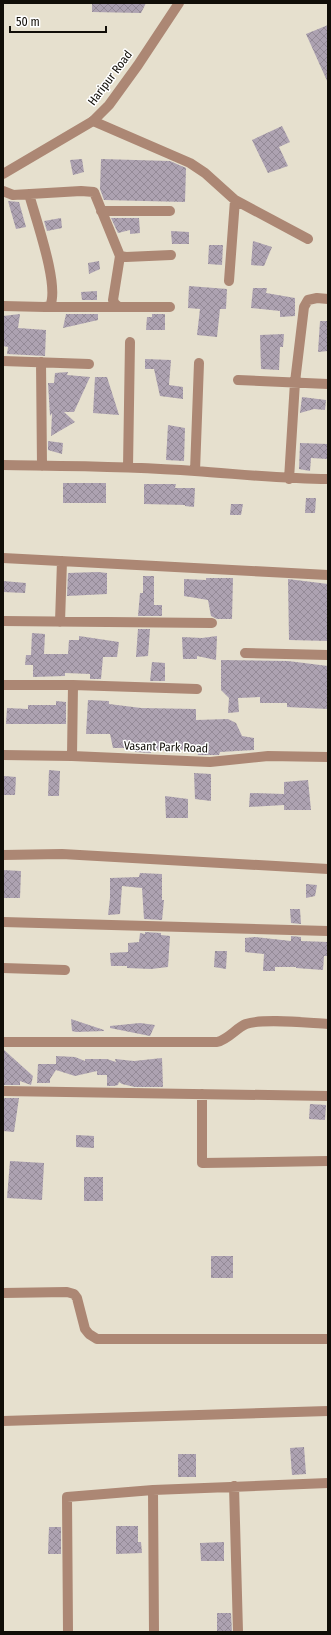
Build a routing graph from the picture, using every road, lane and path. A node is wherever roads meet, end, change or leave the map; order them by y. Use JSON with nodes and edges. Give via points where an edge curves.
{"nodes":[{"id":1,"x":179,"y":3,"type":"edge"},
{"id":2,"x":92,"y":121,"type":"junction"},
{"id":3,"x":3,"y":174,"type":"edge"},
{"id":4,"x":3,"y":191,"type":"edge"},
{"id":5,"x":29,"y":194,"type":"junction"},
{"id":6,"x":235,"y":200,"type":"junction"},
{"id":7,"x":101,"y":211,"type":"junction"},
{"id":8,"x":170,"y":211,"type":"dead end"},
{"id":9,"x":308,"y":239,"type":"dead end"},
{"id":10,"x":171,"y":255,"type":"dead end"},
{"id":11,"x":120,"y":256,"type":"junction"},
{"id":12,"x":229,"y":282,"type":"dead end"},
{"id":13,"x":328,"y":299,"type":"edge"},
{"id":14,"x":3,"y":306,"type":"edge"},
{"id":15,"x":45,"y":307,"type":"junction"},
{"id":16,"x":119,"y":307,"type":"junction"},
{"id":17,"x":170,"y":307,"type":"dead end"},
{"id":18,"x":130,"y":342,"type":"dead end"},
{"id":19,"x":3,"y":361,"type":"edge"},
{"id":20,"x":41,"y":362,"type":"junction"},
{"id":21,"x":199,"y":363,"type":"dead end"},
{"id":22,"x":89,"y":364,"type":"dead end"},
{"id":23,"x":238,"y":380,"type":"dead end"},
{"id":24,"x":295,"y":382,"type":"junction"},
{"id":25,"x":328,"y":384,"type":"edge"},
{"id":26,"x":3,"y":465,"type":"edge"},
{"id":27,"x":42,"y":466,"type":"junction"},
{"id":28,"x":128,"y":467,"type":"junction"},
{"id":29,"x":195,"y":471,"type":"junction"},
{"id":30,"x":289,"y":479,"type":"junction"},
{"id":31,"x":328,"y":480,"type":"edge"},
{"id":32,"x":3,"y":558,"type":"edge"},
{"id":33,"x":62,"y":561,"type":"junction"},
{"id":34,"x":328,"y":576,"type":"edge"},
{"id":35,"x":3,"y":621,"type":"edge"},
{"id":36,"x":60,"y":622,"type":"junction"},
{"id":37,"x":212,"y":623,"type":"dead end"},
{"id":38,"x":245,"y":653,"type":"dead end"},
{"id":39,"x":328,"y":655,"type":"edge"},
{"id":40,"x":3,"y":685,"type":"edge"},
{"id":41,"x":73,"y":685,"type":"junction"},
{"id":42,"x":197,"y":689,"type":"dead end"},
{"id":43,"x":3,"y":755,"type":"edge"},
{"id":44,"x":72,"y":756,"type":"junction"},
{"id":45,"x":328,"y":757,"type":"edge"},
{"id":46,"x":3,"y":855,"type":"edge"},
{"id":47,"x":328,"y":869,"type":"edge"},
{"id":48,"x":3,"y":922,"type":"edge"},
{"id":49,"x":328,"y":931,"type":"edge"},
{"id":50,"x":3,"y":968,"type":"edge"},
{"id":51,"x":65,"y":970,"type":"dead end"},
{"id":52,"x":328,"y":1024,"type":"edge"},
{"id":53,"x":3,"y":1042,"type":"edge"},
{"id":54,"x":3,"y":1091,"type":"edge"},
{"id":55,"x":202,"y":1094,"type":"junction"},
{"id":56,"x":328,"y":1096,"type":"edge"},
{"id":57,"x":328,"y":1161,"type":"edge"},
{"id":58,"x":3,"y":1293,"type":"edge"},
{"id":59,"x":328,"y":1339,"type":"edge"},
{"id":60,"x":328,"y":1411,"type":"edge"},
{"id":61,"x":3,"y":1421,"type":"edge"},
{"id":62,"x":328,"y":1483,"type":"edge"},
{"id":63,"x":234,"y":1486,"type":"junction"},
{"id":64,"x":153,"y":1490,"type":"junction"},
{"id":65,"x":68,"y":1632,"type":"edge"},
{"id":66,"x":154,"y":1632,"type":"edge"},
{"id":67,"x":238,"y":1632,"type":"edge"}],
"edges":[{"from":1,"to":2,"type":"street","name":"Haripur Road","via":[[109,105]]},
{"from":2,"to":3,"type":"street","name":"Haripur Road"},
{"from":2,"to":6,"type":"street","via":[[190,162]]},
{"from":4,"to":5,"type":"street","via":[[12,195]]},
{"from":5,"to":7,"type":"street","via":[[94,192]]},
{"from":5,"to":15,"type":"street","via":[[51,271],[53,300],[50,306]]},
{"from":6,"to":9,"type":"street"},
{"from":6,"to":12,"type":"street"},
{"from":7,"to":8,"type":"street"},
{"from":7,"to":11,"type":"street"},
{"from":10,"to":11,"type":"street","via":[[126,258]]},
{"from":11,"to":16,"type":"street","via":[[113,300]]},
{"from":13,"to":24,"type":"street","via":[[308,300],[304,308]]},
{"from":14,"to":15,"type":"street"},
{"from":15,"to":16,"type":"street"},
{"from":16,"to":17,"type":"street"},
{"from":18,"to":28,"type":"street"},
{"from":19,"to":20,"type":"street"},
{"from":20,"to":22,"type":"street"},
{"from":20,"to":27,"type":"street"},
{"from":21,"to":29,"type":"street"},
{"from":23,"to":24,"type":"street"},
{"from":24,"to":25,"type":"street"},
{"from":24,"to":30,"type":"street"},
{"from":26,"to":27,"type":"street"},
{"from":27,"to":28,"type":"street"},
{"from":28,"to":29,"type":"street"},
{"from":29,"to":30,"type":"street"},
{"from":30,"to":31,"type":"street"},
{"from":32,"to":33,"type":"street"},
{"from":33,"to":34,"type":"street"},
{"from":33,"to":36,"type":"street"},
{"from":35,"to":36,"type":"street"},
{"from":36,"to":37,"type":"street"},
{"from":38,"to":39,"type":"street"},
{"from":40,"to":41,"type":"street"},
{"from":41,"to":42,"type":"street"},
{"from":41,"to":44,"type":"street"},
{"from":43,"to":44,"type":"street","name":"Vasant Park Road"},
{"from":44,"to":45,"type":"street","name":"Vasant Park Road","via":[[210,762],[268,756]]},
{"from":46,"to":47,"type":"street","via":[[62,854]]},
{"from":48,"to":49,"type":"street"},
{"from":50,"to":51,"type":"street"},
{"from":52,"to":53,"type":"street","via":[[258,1022],[245,1025],[225,1040],[217,1042]]},
{"from":54,"to":55,"type":"street"},
{"from":55,"to":56,"type":"street"},
{"from":55,"to":57,"type":"street","via":[[202,1163]]},
{"from":58,"to":59,"type":"street","via":[[74,1294],[85,1329],[96,1339]]},
{"from":60,"to":61,"type":"street"},
{"from":62,"to":63,"type":"street"},
{"from":63,"to":64,"type":"street"},
{"from":63,"to":67,"type":"street"},
{"from":64,"to":65,"type":"street","via":[[67,1497]]},
{"from":64,"to":66,"type":"street"}]}
